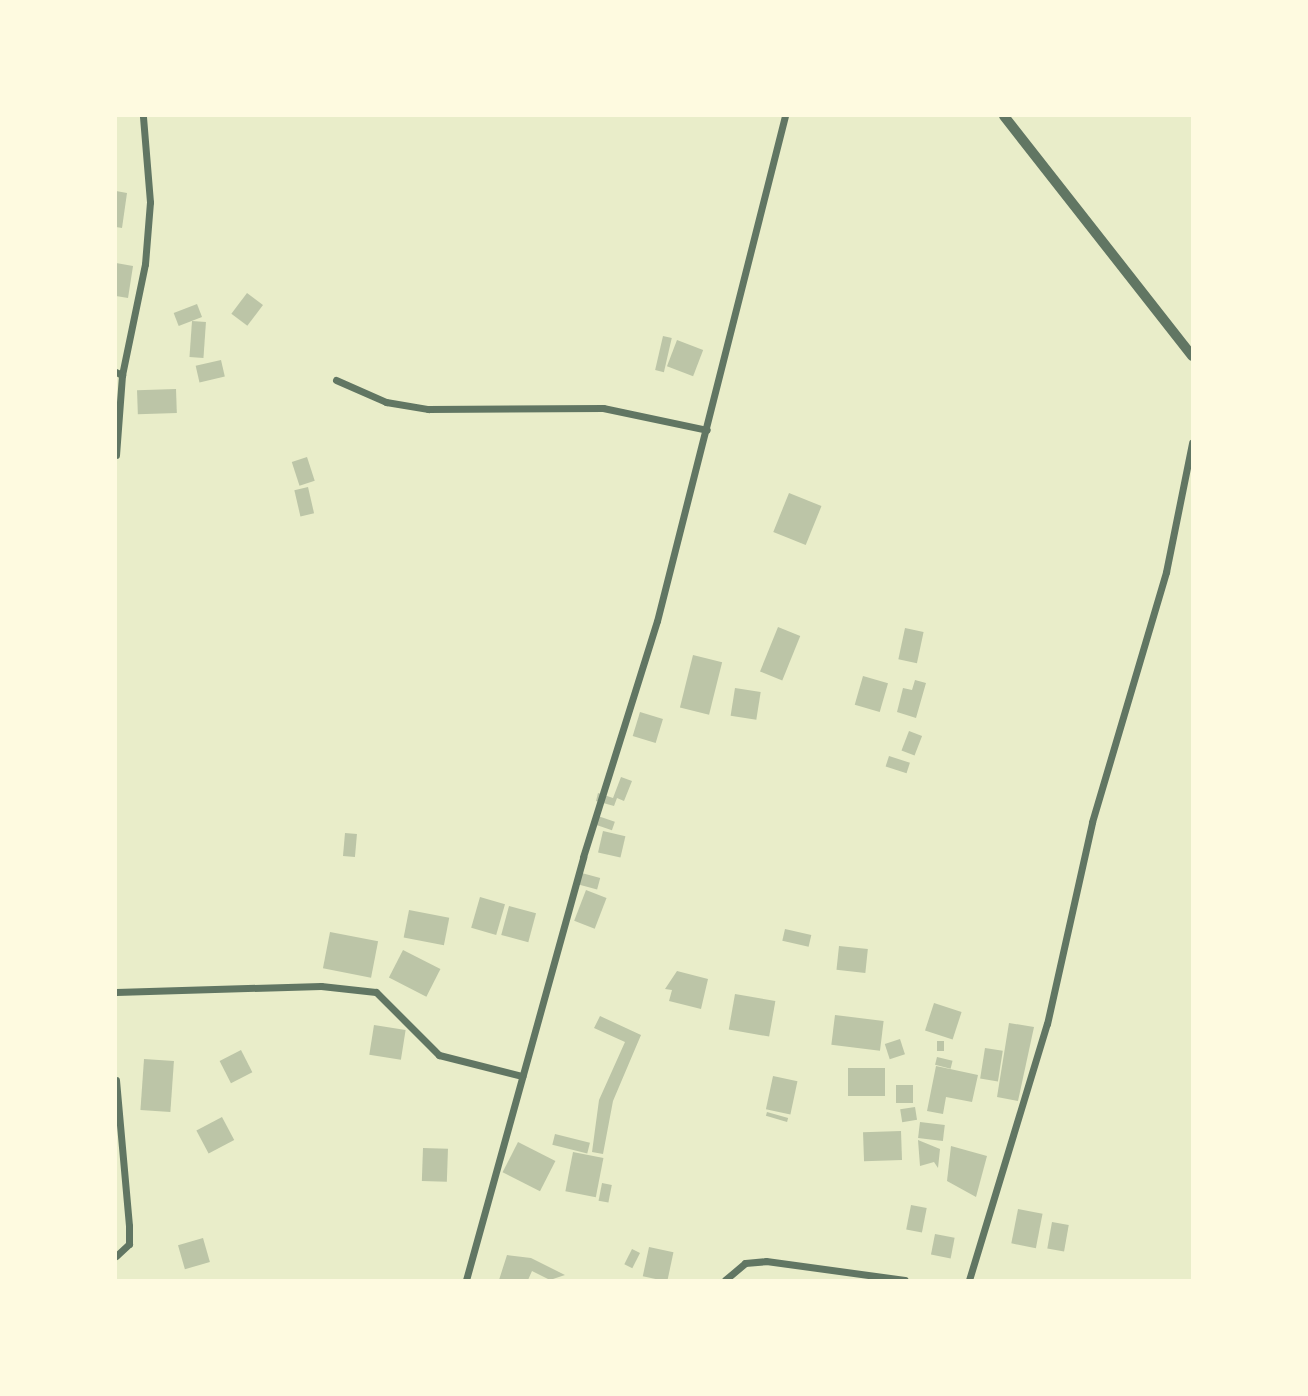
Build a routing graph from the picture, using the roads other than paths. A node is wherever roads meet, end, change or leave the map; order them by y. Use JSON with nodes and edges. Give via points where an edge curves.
{"nodes":[{"id":1,"x":143,"y":116,"type":"edge"},
{"id":2,"x":785,"y":116,"type":"edge"},
{"id":3,"x":1004,"y":116,"type":"edge"},
{"id":4,"x":1192,"y":356,"type":"edge"},
{"id":5,"x":119,"y":373,"type":"edge"},
{"id":6,"x":336,"y":380,"type":"dead end"},
{"id":7,"x":707,"y":430,"type":"junction"},
{"id":8,"x":1192,"y":443,"type":"edge"},
{"id":9,"x":116,"y":455,"type":"edge"},
{"id":10,"x":116,"y":992,"type":"edge"},
{"id":11,"x":523,"y":1076,"type":"junction"},
{"id":12,"x":116,"y":1080,"type":"edge"},
{"id":13,"x":116,"y":1256,"type":"edge"},
{"id":14,"x":466,"y":1280,"type":"edge"},
{"id":15,"x":726,"y":1280,"type":"edge"},
{"id":16,"x":905,"y":1280,"type":"edge"},
{"id":17,"x":969,"y":1280,"type":"edge"}],
"edges":[{"from":1,"to":5,"type":"street","via":[[150,202]]},
{"from":2,"to":7,"type":"street"},
{"from":3,"to":4,"type":"street"},
{"from":5,"to":9,"type":"street"},
{"from":6,"to":7,"type":"street","via":[[387,402],[428,409],[603,408]]},
{"from":7,"to":11,"type":"street"},
{"from":8,"to":17,"type":"street","via":[[1166,572],[1092,822],[1047,1024]]},
{"from":10,"to":11,"type":"street","via":[[321,986],[376,992],[439,1055]]},
{"from":11,"to":14,"type":"street"},
{"from":12,"to":13,"type":"street","via":[[130,1226],[129,1244]]},
{"from":15,"to":16,"type":"street","via":[[746,1263],[766,1261]]}]}
